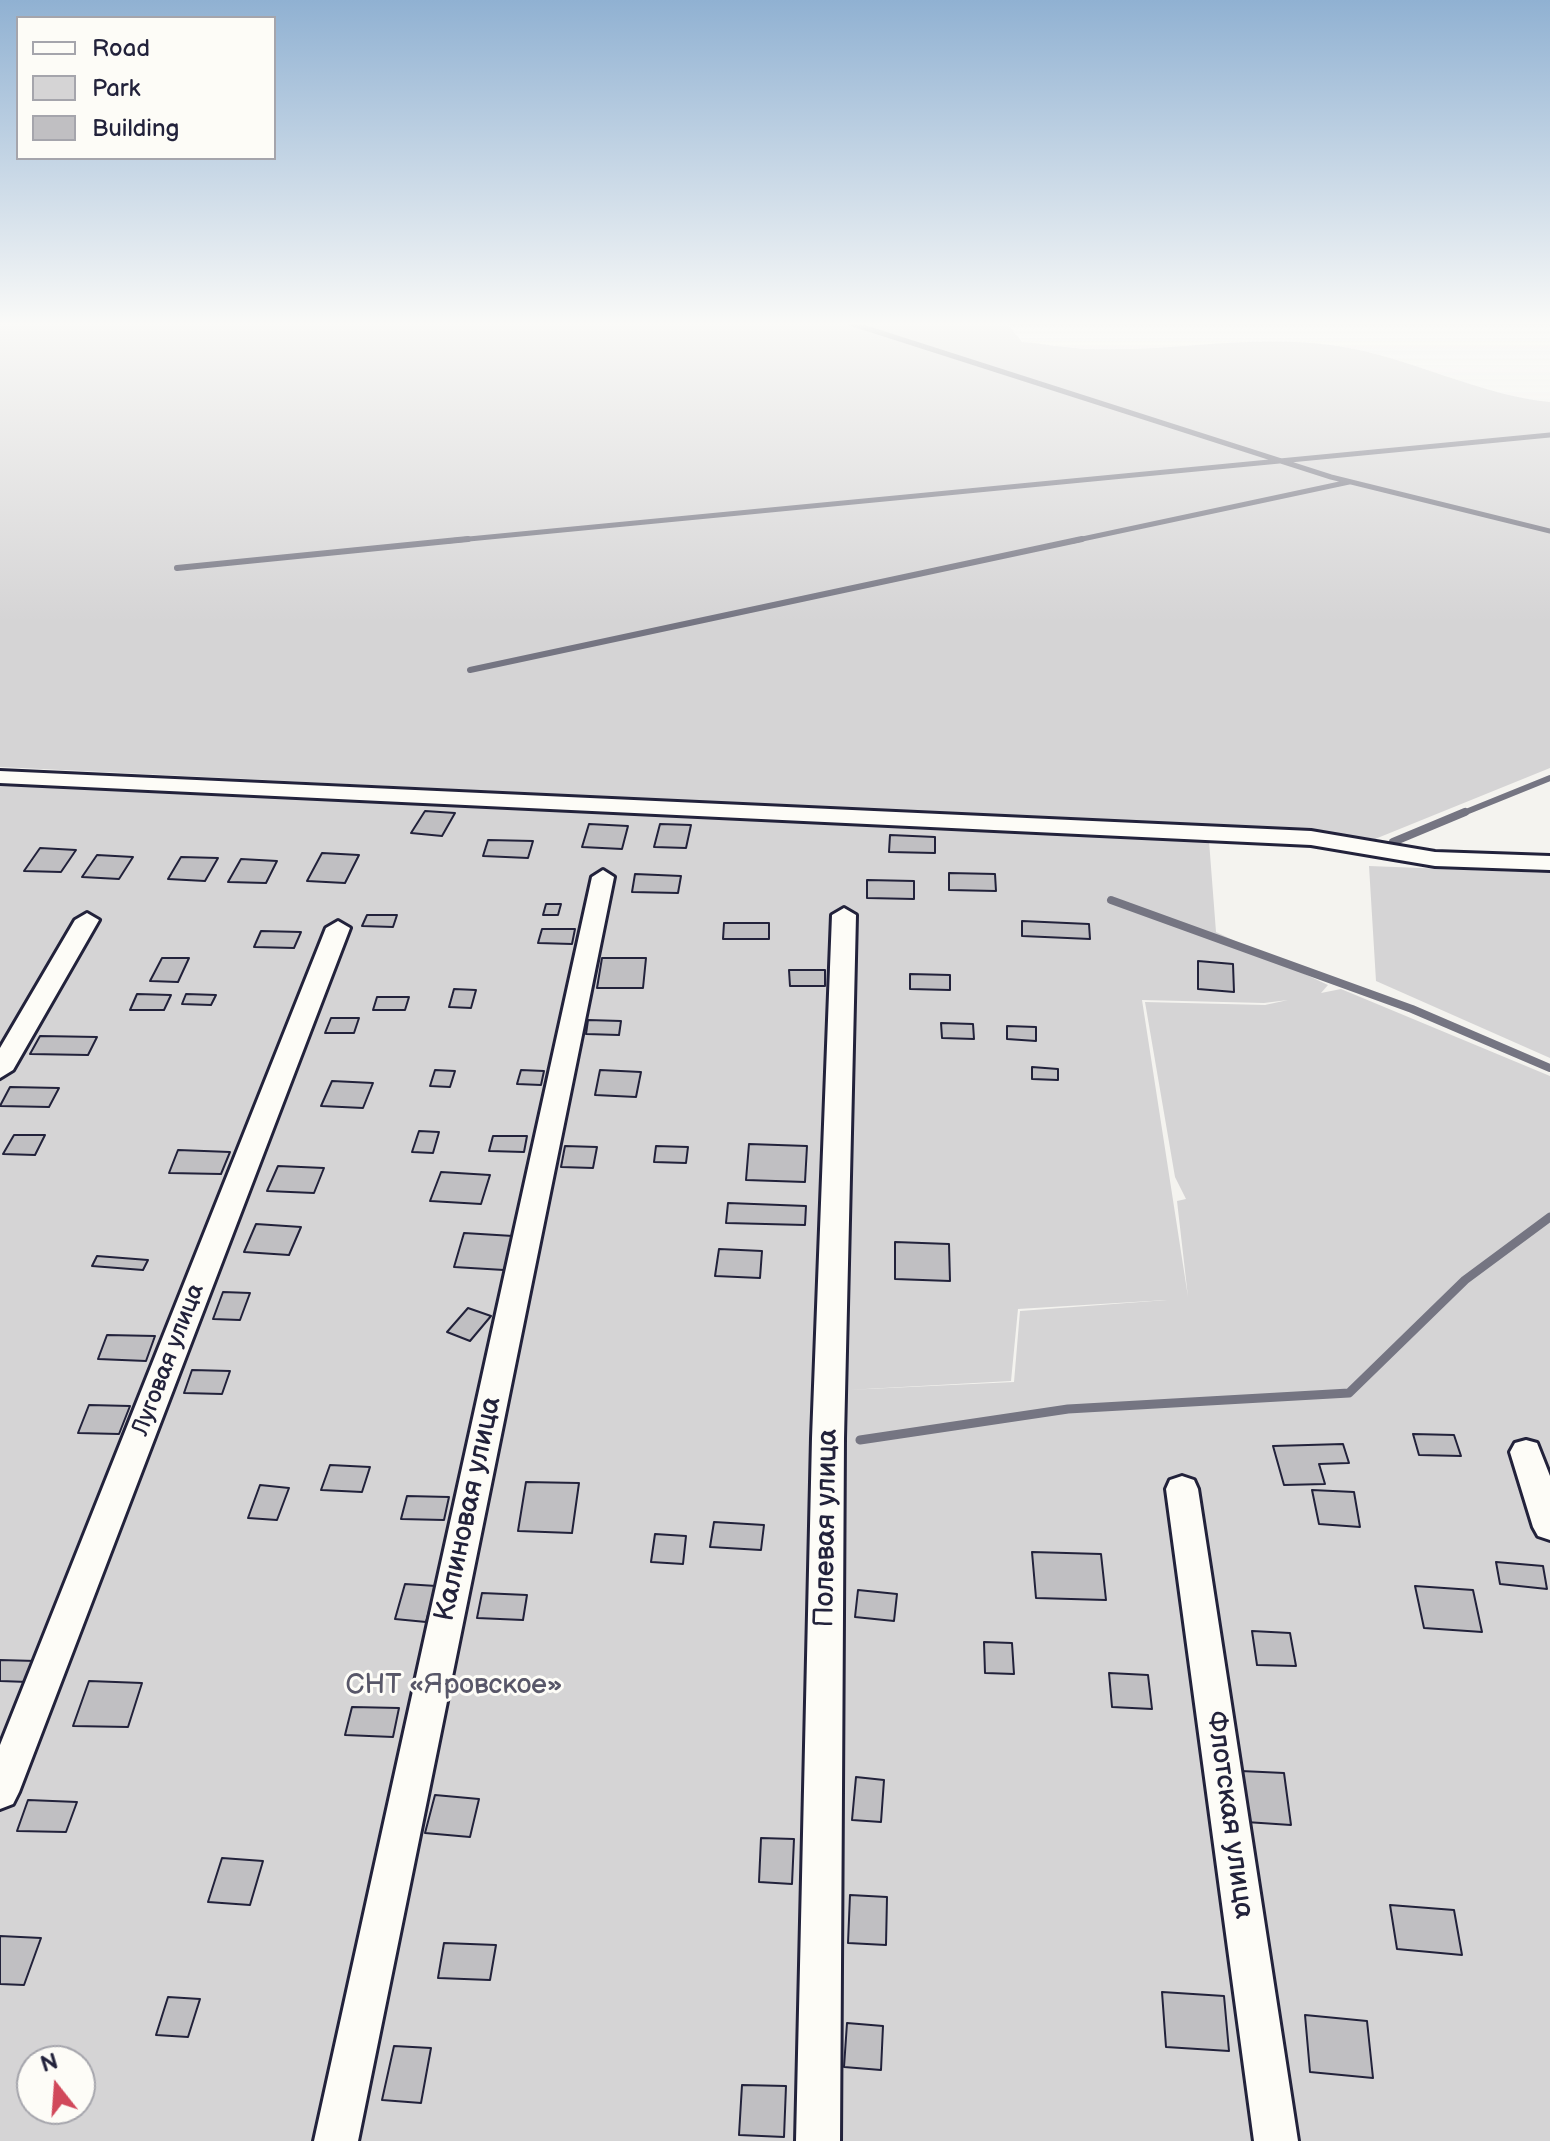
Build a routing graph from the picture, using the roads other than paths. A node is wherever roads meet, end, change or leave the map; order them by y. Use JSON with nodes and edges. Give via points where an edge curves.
{"nodes":[{"id":1,"x":0,"y":777,"type":"edge"},
{"id":2,"x":1550,"y":863,"type":"edge"},
{"id":3,"x":603,"y":877,"type":"dead end"},
{"id":4,"x":844,"y":915,"type":"dead end"},
{"id":5,"x":87,"y":920,"type":"dead end"},
{"id":6,"x":338,"y":928,"type":"dead end"},
{"id":7,"x":0,"y":1070,"type":"edge"},
{"id":8,"x":1526,"y":1452,"type":"dead end"},
{"id":9,"x":1182,"y":1489,"type":"dead end"},
{"id":10,"x":1550,"y":1527,"type":"edge"},
{"id":11,"x":0,"y":1792,"type":"edge"},
{"id":12,"x":336,"y":2141,"type":"edge"},
{"id":13,"x":818,"y":2141,"type":"edge"},
{"id":14,"x":1276,"y":2141,"type":"edge"}],
"edges":[{"from":1,"to":2,"type":"street","via":[[1311,838],[1435,859]]},
{"from":3,"to":12,"type":"street","name":"Калиновая улица"},
{"from":4,"to":13,"type":"street","name":"Полевая улица","via":[[828,1438]]},
{"from":5,"to":7,"type":"street"},
{"from":6,"to":11,"type":"street","name":"Луговая улица"},
{"from":8,"to":10,"type":"street"},
{"from":9,"to":14,"type":"street","name":"Флотская улица"}]}
